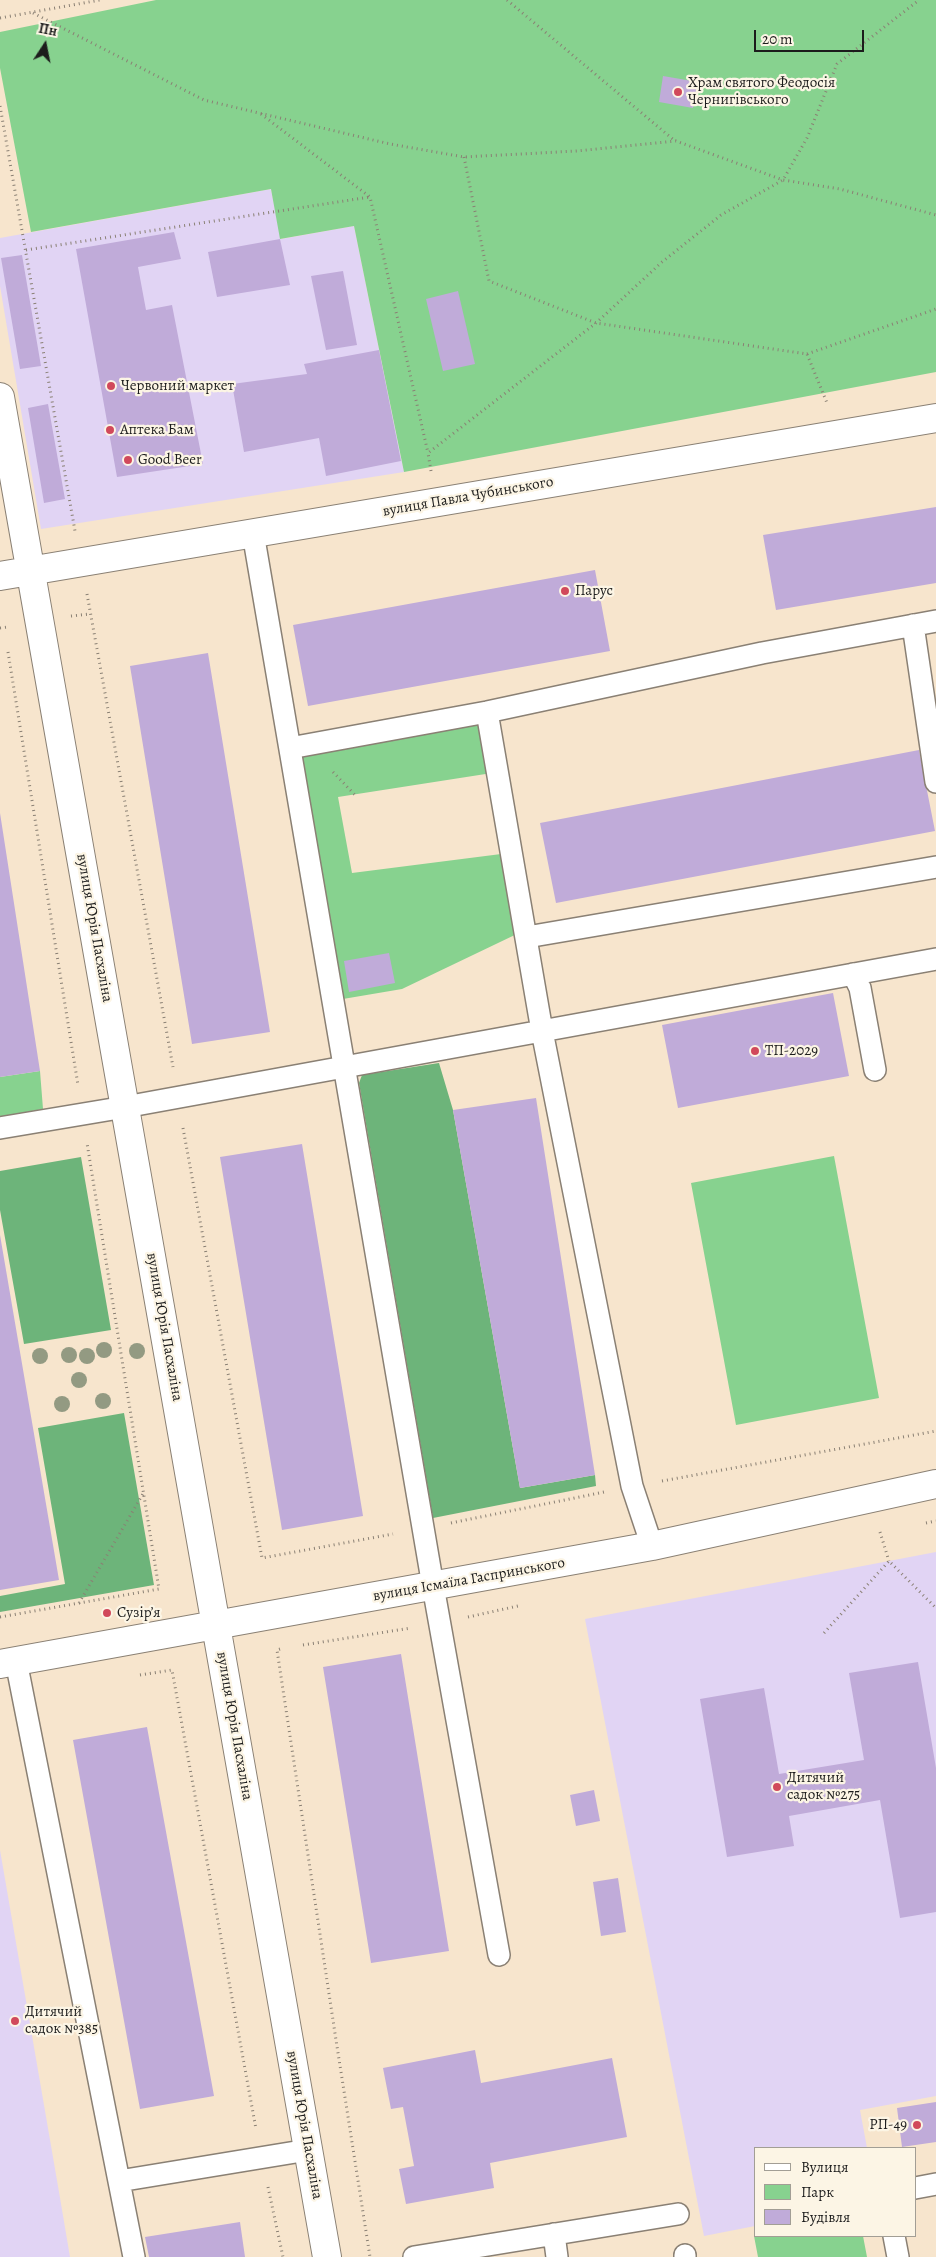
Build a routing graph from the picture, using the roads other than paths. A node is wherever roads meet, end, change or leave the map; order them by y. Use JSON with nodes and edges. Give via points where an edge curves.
{"nodes":[{"id":1,"x":0,"y":397,"type":"edge"},
{"id":2,"x":936,"y":418,"type":"edge"},
{"id":3,"x":253,"y":533,"type":"junction"},
{"id":4,"x":31,"y":571,"type":"junction"},
{"id":5,"x":0,"y":576,"type":"edge"},
{"id":6,"x":936,"y":621,"type":"edge"},
{"id":7,"x":913,"y":625,"type":"junction"},
{"id":8,"x":487,"y":712,"type":"junction"},
{"id":9,"x":290,"y":748,"type":"junction"},
{"id":10,"x":936,"y":782,"type":"edge"},
{"id":11,"x":936,"y":866,"type":"edge"},
{"id":12,"x":526,"y":937,"type":"junction"},
{"id":13,"x":936,"y":959,"type":"edge"},
{"id":14,"x":853,"y":974,"type":"junction"},
{"id":15,"x":542,"y":1031,"type":"junction"},
{"id":16,"x":344,"y":1067,"type":"junction"},
{"id":17,"x":875,"y":1070,"type":"dead end"},
{"id":18,"x":125,"y":1107,"type":"junction"},
{"id":19,"x":0,"y":1128,"type":"edge"},
{"id":20,"x":936,"y":1484,"type":"edge"},
{"id":21,"x":652,"y":1546,"type":"junction"},
{"id":22,"x":433,"y":1586,"type":"junction"},
{"id":23,"x":216,"y":1625,"type":"junction"},
{"id":24,"x":8,"y":1662,"type":"edge"},
{"id":25,"x":499,"y":1954,"type":"dead end"},
{"id":26,"x":308,"y":2150,"type":"junction"},
{"id":27,"x":119,"y":2181,"type":"junction"},
{"id":28,"x":936,"y":2184,"type":"edge"},
{"id":29,"x":916,"y":2188,"type":"edge"},
{"id":30,"x":678,"y":2214,"type":"dead end"},
{"id":31,"x":554,"y":2234,"type":"junction"},
{"id":32,"x":894,"y":2237,"type":"edge"},
{"id":33,"x":134,"y":2257,"type":"edge"},
{"id":34,"x":327,"y":2257,"type":"edge"},
{"id":35,"x":414,"y":2257,"type":"edge"},
{"id":36,"x":557,"y":2257,"type":"edge"},
{"id":37,"x":898,"y":2257,"type":"edge"}],
"edges":[{"from":1,"to":4,"type":"street","name":"вулиця Юрія Пасхаліна"},
{"from":2,"to":3,"type":"street","name":"вулиця Павла Чубинського"},
{"from":3,"to":4,"type":"street","name":"вулиця Павла Чубинського"},
{"from":3,"to":9,"type":"lane"},
{"from":4,"to":5,"type":"street","name":"вулиця Павла Чубинського"},
{"from":4,"to":18,"type":"street","name":"вулиця Юрія Пасхаліна"},
{"from":6,"to":7,"type":"lane"},
{"from":7,"to":8,"type":"lane","via":[[762,653]]},
{"from":7,"to":10,"type":"lane"},
{"from":8,"to":9,"type":"lane"},
{"from":8,"to":12,"type":"lane"},
{"from":9,"to":16,"type":"lane"},
{"from":11,"to":12,"type":"lane"},
{"from":12,"to":15,"type":"lane"},
{"from":13,"to":14,"type":"lane"},
{"from":14,"to":15,"type":"lane"},
{"from":14,"to":17,"type":"lane","via":[[860,988]]},
{"from":15,"to":16,"type":"lane"},
{"from":15,"to":21,"type":"lane","via":[[632,1486]]},
{"from":16,"to":18,"type":"lane"},
{"from":16,"to":22,"type":"lane"},
{"from":18,"to":19,"type":"lane"},
{"from":18,"to":23,"type":"street","name":"вулиця Юрія Пасхаліна"},
{"from":20,"to":21,"type":"street","name":"вулиця Ісмаїла Гаспринського"},
{"from":21,"to":22,"type":"street","name":"вулиця Ісмаїла Гаспринського"},
{"from":22,"to":23,"type":"street","name":"вулиця Ісмаїла Гаспринського"},
{"from":22,"to":25,"type":"lane"},
{"from":23,"to":24,"type":"street","name":"вулиця Ісмаїла Гаспринського"},
{"from":23,"to":26,"type":"street","name":"вулиця Юрія Пасхаліна"},
{"from":24,"to":27,"type":"lane"},
{"from":26,"to":27,"type":"lane"},
{"from":26,"to":34,"type":"street","name":"вулиця Юрія Пасхаліна"},
{"from":27,"to":33,"type":"lane"},
{"from":28,"to":29,"type":"lane"},
{"from":30,"to":31,"type":"lane"},
{"from":31,"to":35,"type":"lane"},
{"from":31,"to":36,"type":"lane"},
{"from":32,"to":37,"type":"lane"}]}
